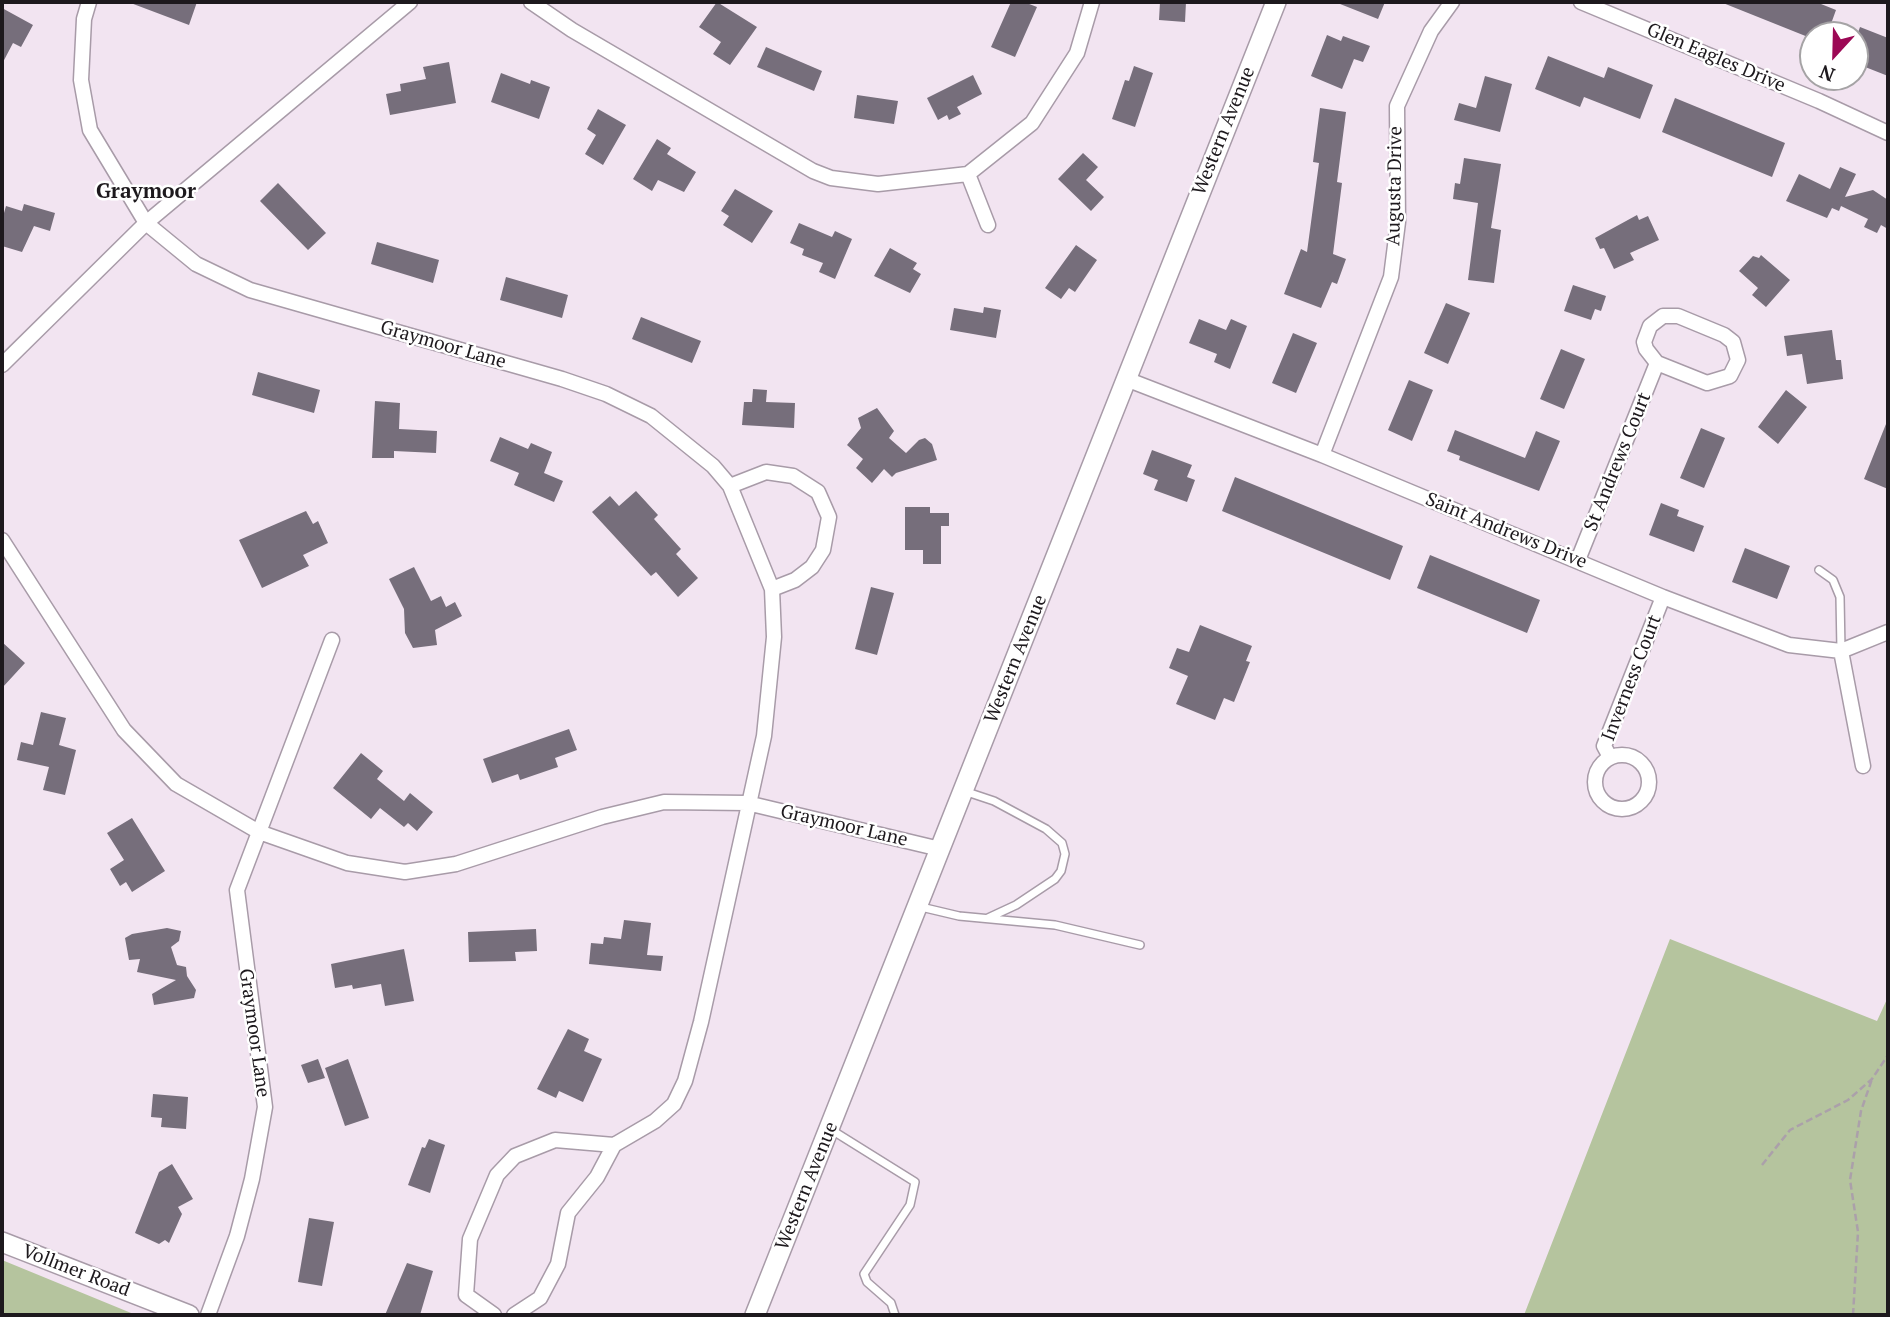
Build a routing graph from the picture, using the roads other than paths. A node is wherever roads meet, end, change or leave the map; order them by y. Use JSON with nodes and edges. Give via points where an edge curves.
{"nodes":[{"id":1,"x":89,"y":2,"type":"edge"},
{"id":2,"x":410,"y":2,"type":"edge"},
{"id":3,"x":531,"y":2,"type":"edge"},
{"id":4,"x":1092,"y":2,"type":"edge"},
{"id":5,"x":1276,"y":2,"type":"edge"},
{"id":6,"x":1452,"y":2,"type":"edge"},
{"id":7,"x":1581,"y":2,"type":"edge"},
{"id":8,"x":1888,"y":133,"type":"edge"},
{"id":9,"x":968,"y":174,"type":"junction"},
{"id":10,"x":146,"y":223,"type":"junction"},
{"id":11,"x":988,"y":225,"type":"dead end"},
{"id":12,"x":1657,"y":363,"type":"junction"},
{"id":13,"x":2,"y":365,"type":"edge"},
{"id":14,"x":1126,"y":379,"type":"junction"},
{"id":15,"x":1322,"y":456,"type":"junction"},
{"id":16,"x":730,"y":486,"type":"junction"},
{"id":17,"x":2,"y":540,"type":"edge"},
{"id":18,"x":1578,"y":560,"type":"junction"},
{"id":19,"x":1819,"y":570,"type":"dead end"},
{"id":20,"x":772,"y":589,"type":"junction"},
{"id":21,"x":1663,"y":597,"type":"junction"},
{"id":22,"x":1888,"y":632,"type":"edge"},
{"id":23,"x":332,"y":640,"type":"dead end"},
{"id":24,"x":1841,"y":651,"type":"junction"},
{"id":25,"x":1610,"y":757,"type":"dead end"},
{"id":26,"x":1864,"y":766,"type":"dead end"},
{"id":27,"x":963,"y":791,"type":"junction"},
{"id":28,"x":747,"y":803,"type":"junction"},
{"id":29,"x":259,"y":832,"type":"junction"},
{"id":30,"x":940,"y":849,"type":"junction"},
{"id":31,"x":918,"y":906,"type":"junction"},
{"id":32,"x":988,"y":918,"type":"junction"},
{"id":33,"x":1140,"y":945,"type":"dead end"},
{"id":34,"x":829,"y":1128,"type":"junction"},
{"id":35,"x":614,"y":1145,"type":"junction"},
{"id":36,"x":2,"y":1242,"type":"edge"},
{"id":37,"x":189,"y":1315,"type":"edge"},
{"id":38,"x":208,"y":1315,"type":"edge"},
{"id":39,"x":494,"y":1315,"type":"edge"},
{"id":40,"x":514,"y":1315,"type":"edge"},
{"id":41,"x":755,"y":1315,"type":"edge"},
{"id":42,"x":895,"y":1315,"type":"edge"}],
"edges":[{"from":1,"to":10,"type":"street","name":"Graymoor Lane","via":[[81,80],[90,130]]},
{"from":2,"to":10,"type":"street"},
{"from":3,"to":9,"type":"street","via":[[813,171],[878,184]]},
{"from":4,"to":9,"type":"street","via":[[1077,53],[1032,123]]},
{"from":5,"to":14,"type":"main road","name":"Western Avenue"},
{"from":6,"to":15,"type":"street","name":"Augusta Drive","via":[[1431,31],[1397,106],[1398,222],[1391,277]]},
{"from":7,"to":8,"type":"street","name":"Glen Eagles Drive"},
{"from":9,"to":11,"type":"street"},
{"from":10,"to":13,"type":"street"},
{"from":10,"to":16,"type":"street","name":"Graymoor Lane","via":[[196,264],[250,290],[606,394],[651,416],[695,450]]},
{"from":12,"to":12,"type":"street","via":[[1646,349],[1646,334],[1656,320],[1671,315],[1724,335],[1732,342],[1738,360],[1730,376],[1707,383]]},
{"from":12,"to":18,"type":"street","name":"St Andrews Court"},
{"from":14,"to":15,"type":"street","name":"Saint Andrews Drive"},
{"from":14,"to":27,"type":"main road","name":"Western Avenue"},
{"from":15,"to":18,"type":"street","name":"Saint Andrews Drive"},
{"from":16,"to":20,"type":"street","name":"Graymoor Lane"},
{"from":16,"to":20,"type":"street","via":[[766,472],[793,476],[818,492],[829,517],[823,550],[813,568]]},
{"from":17,"to":29,"type":"street","name":"Graymoor Lane","via":[[124,730],[176,784]]},
{"from":18,"to":21,"type":"street","name":"Saint Andrews Drive"},
{"from":19,"to":24,"type":"lane","via":[[1833,580],[1840,597]]},
{"from":20,"to":28,"type":"street","name":"Graymoor Lane","via":[[770,688],[764,736]]},
{"from":21,"to":24,"type":"street","name":"Saint Andrews Drive","via":[[1789,645]]},
{"from":21,"to":25,"type":"street","name":"Inverness Court","via":[[1604,746]]},
{"from":22,"to":24,"type":"street","name":"Saint Andrews Drive"},
{"from":23,"to":29,"type":"street","name":"Graymoor Lane"},
{"from":24,"to":26,"type":"street"},
{"from":27,"to":30,"type":"main road","name":"Western Avenue"},
{"from":27,"to":32,"type":"lane","via":[[1046,828],[1062,843],[1065,854],[1055,879]]},
{"from":28,"to":29,"type":"street","name":"Graymoor Lane","via":[[664,802],[456,864],[405,872],[347,863]]},
{"from":28,"to":30,"type":"street","name":"Graymoor Lane"},
{"from":28,"to":35,"type":"street","name":"Graymoor Lane","via":[[685,1081],[674,1104]]},
{"from":29,"to":38,"type":"street","name":"Graymoor Lane","via":[[237,890],[265,1107],[237,1236]]},
{"from":30,"to":31,"type":"main road","name":"Western Avenue"},
{"from":31,"to":32,"type":"lane"},
{"from":31,"to":34,"type":"main road","name":"Western Avenue"},
{"from":32,"to":33,"type":"lane","via":[[1055,925]]},
{"from":34,"to":41,"type":"main road","name":"Western Avenue"},
{"from":34,"to":42,"type":"lane","via":[[915,1182],[910,1205],[864,1274],[891,1303]]},
{"from":35,"to":39,"type":"street","via":[[555,1140],[515,1156],[497,1175],[470,1239],[466,1295]]},
{"from":35,"to":40,"type":"street","via":[[597,1177],[568,1213],[558,1264],[540,1298]]},
{"from":36,"to":37,"type":"main road","name":"Vollmer Road"}]}
